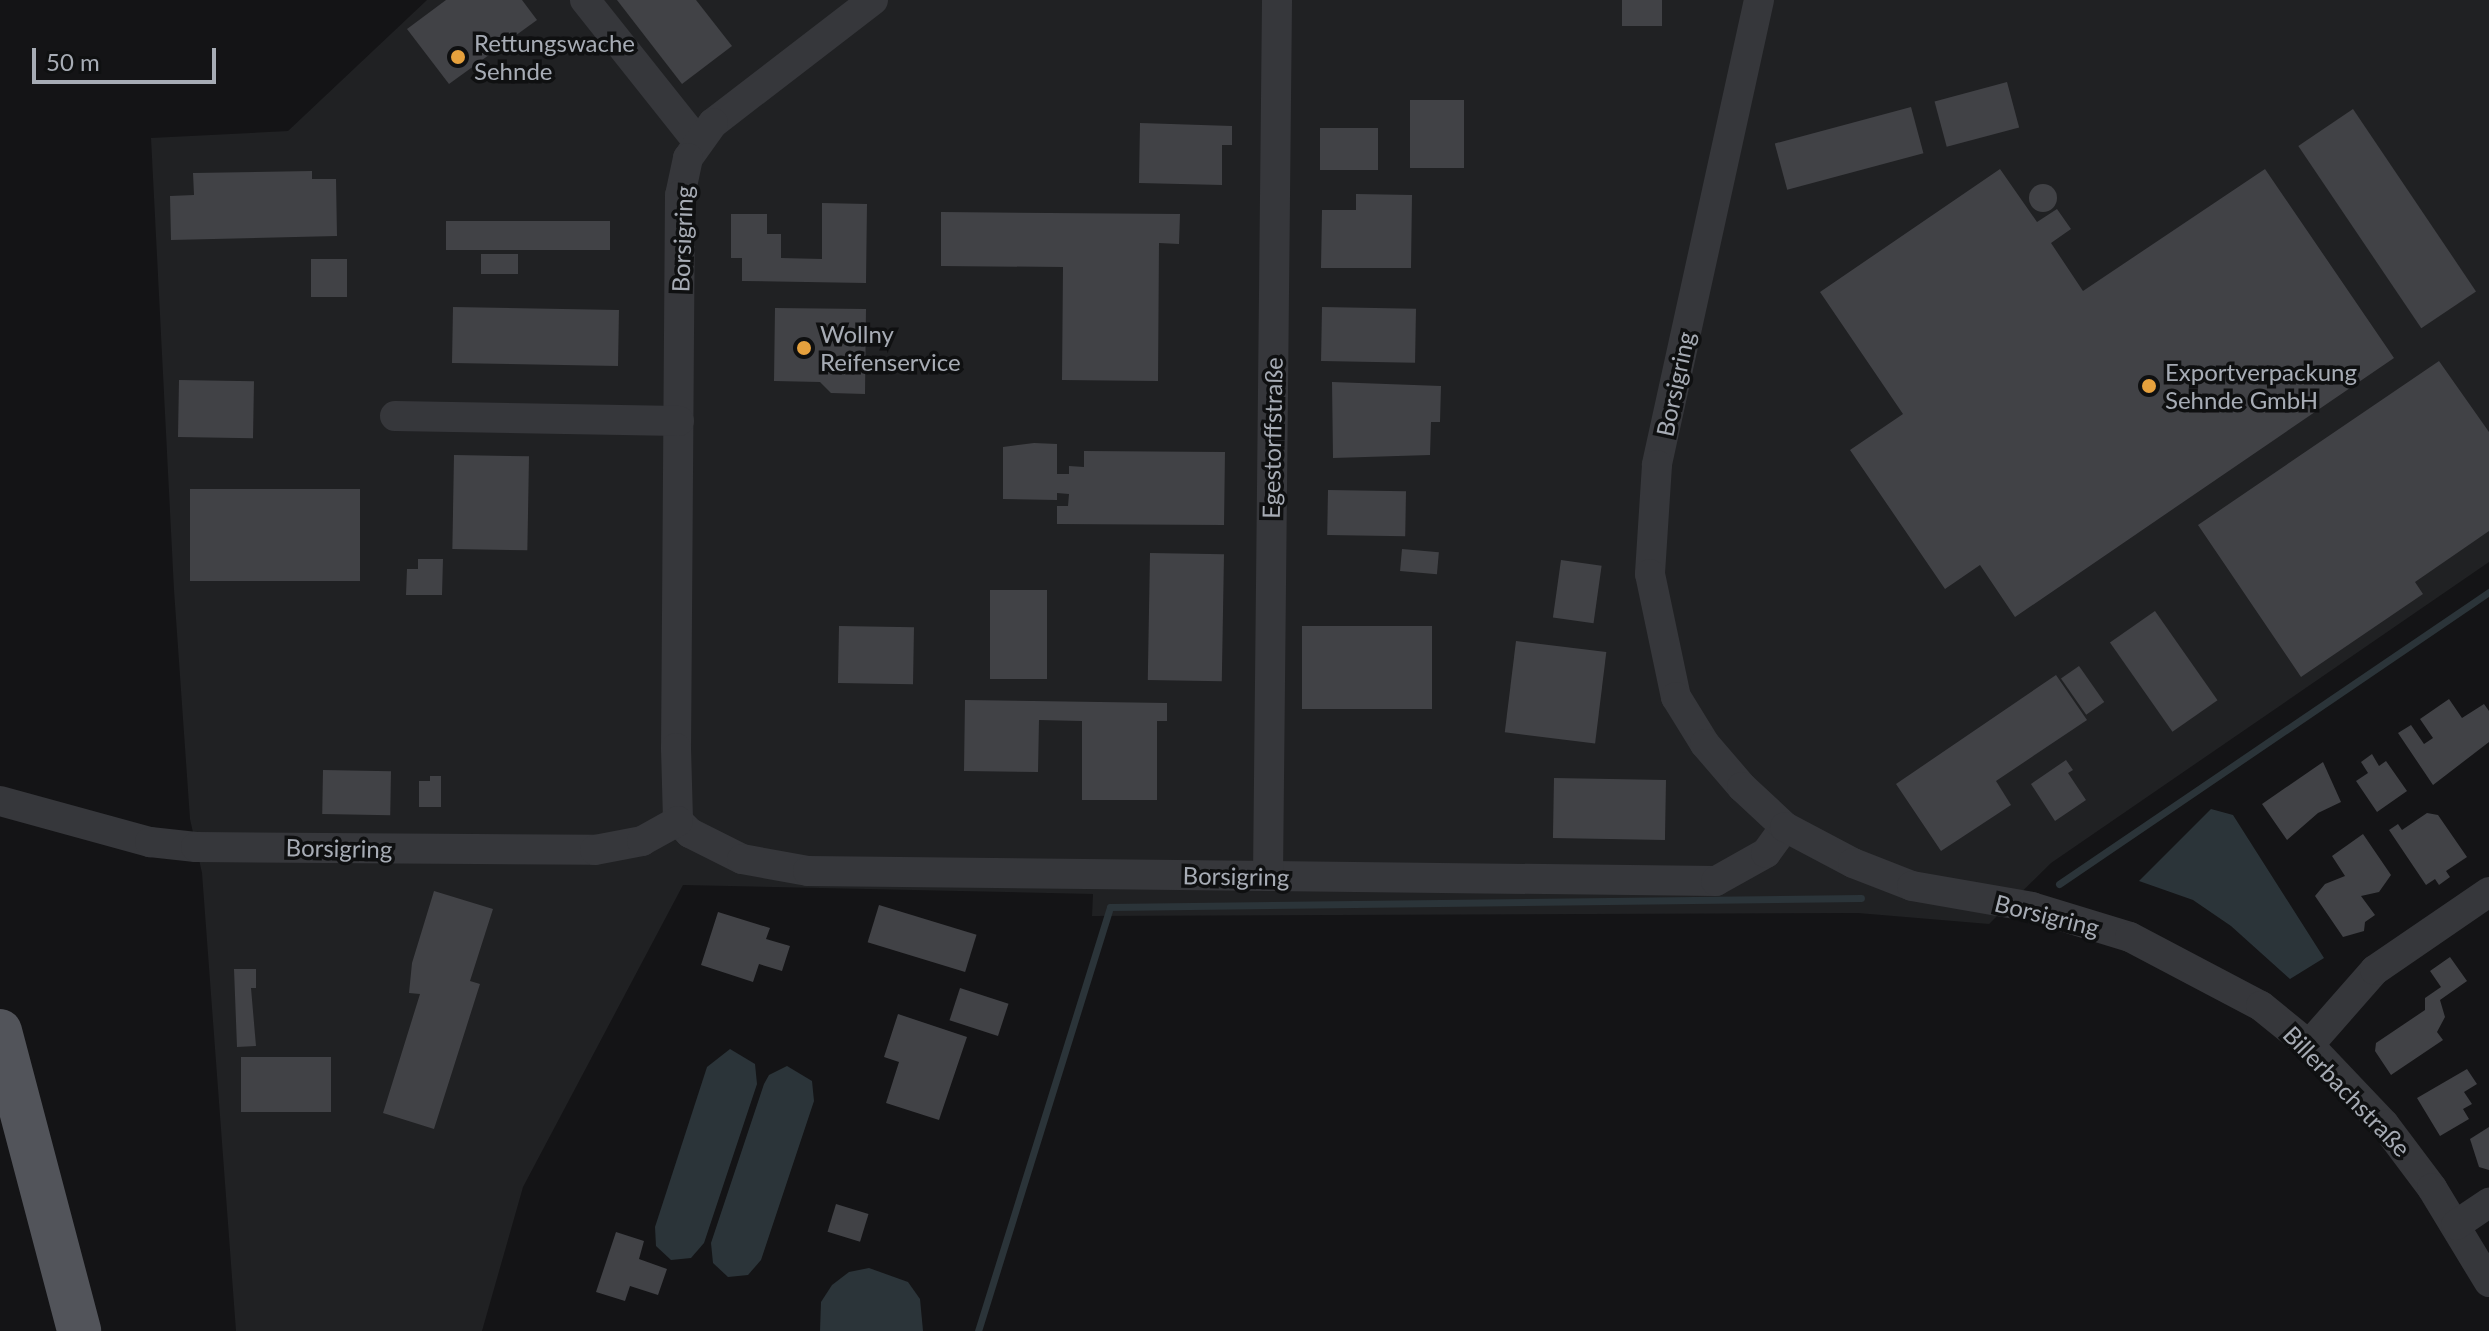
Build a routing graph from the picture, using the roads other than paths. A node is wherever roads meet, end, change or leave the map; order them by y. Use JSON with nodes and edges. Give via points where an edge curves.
{"nodes":[{"id":1,"x":585,"y":0,"type":"edge"},
{"id":2,"x":873,"y":0,"type":"edge"},
{"id":3,"x":1277,"y":0,"type":"edge"},
{"id":4,"x":1759,"y":0,"type":"edge"},
{"id":5,"x":697,"y":141,"type":"junction"},
{"id":6,"x":395,"y":416,"type":"dead end"},
{"id":7,"x":679,"y":421,"type":"junction"},
{"id":8,"x":0,"y":801,"type":"edge"},
{"id":9,"x":678,"y":821,"type":"junction"},
{"id":10,"x":1785,"y":827,"type":"junction"},
{"id":11,"x":1268,"y":876,"type":"junction"},
{"id":12,"x":2489,"y":892,"type":"edge"},
{"id":13,"x":2130,"y":937,"type":"joint"},
{"id":14,"x":0,"y":1031,"type":"edge"},
{"id":15,"x":2309,"y":1045,"type":"junction"},
{"id":16,"x":2489,"y":1203,"type":"edge"},
{"id":17,"x":2456,"y":1225,"type":"junction"},
{"id":18,"x":2489,"y":1282,"type":"edge"},
{"id":19,"x":79,"y":1331,"type":"edge"}],
"edges":[{"from":1,"to":5,"type":"street"},
{"from":2,"to":5,"type":"street","name":"Borsigring","via":[[713,123]]},
{"from":3,"to":11,"type":"street","name":"Egestorffstraße"},
{"from":4,"to":10,"type":"street","name":"Borsigring","via":[[1657,465],[1650,574],[1676,697],[1705,744]]},
{"from":5,"to":7,"type":"street","name":"Borsigring","via":[[680,195]]},
{"from":6,"to":7,"type":"street"},
{"from":7,"to":9,"type":"street","name":"Borsigring"},
{"from":8,"to":9,"type":"street","name":"Borsigring","via":[[150,842],[196,847],[584,851],[631,845]]},
{"from":9,"to":11,"type":"street","name":"Borsigring","via":[[704,843],[730,855],[808,871]]},
{"from":10,"to":11,"type":"street","name":"Borsigring","via":[[1766,853],[1716,881]]},
{"from":10,"to":13,"type":"street","name":"Borsigring","via":[[1912,886],[2032,907]]},
{"from":12,"to":15,"type":"street","via":[[2375,970]]},
{"from":13,"to":15,"type":"street","name":"Billerbachstraße","via":[[2203,971],[2261,1006]]},
{"from":14,"to":19,"type":"main road"},
{"from":15,"to":17,"type":"street","name":"Billerbachstraße","via":[[2411,1157]]},
{"from":16,"to":17,"type":"street"},
{"from":17,"to":18,"type":"street","name":"Billerbachstraße"}]}
